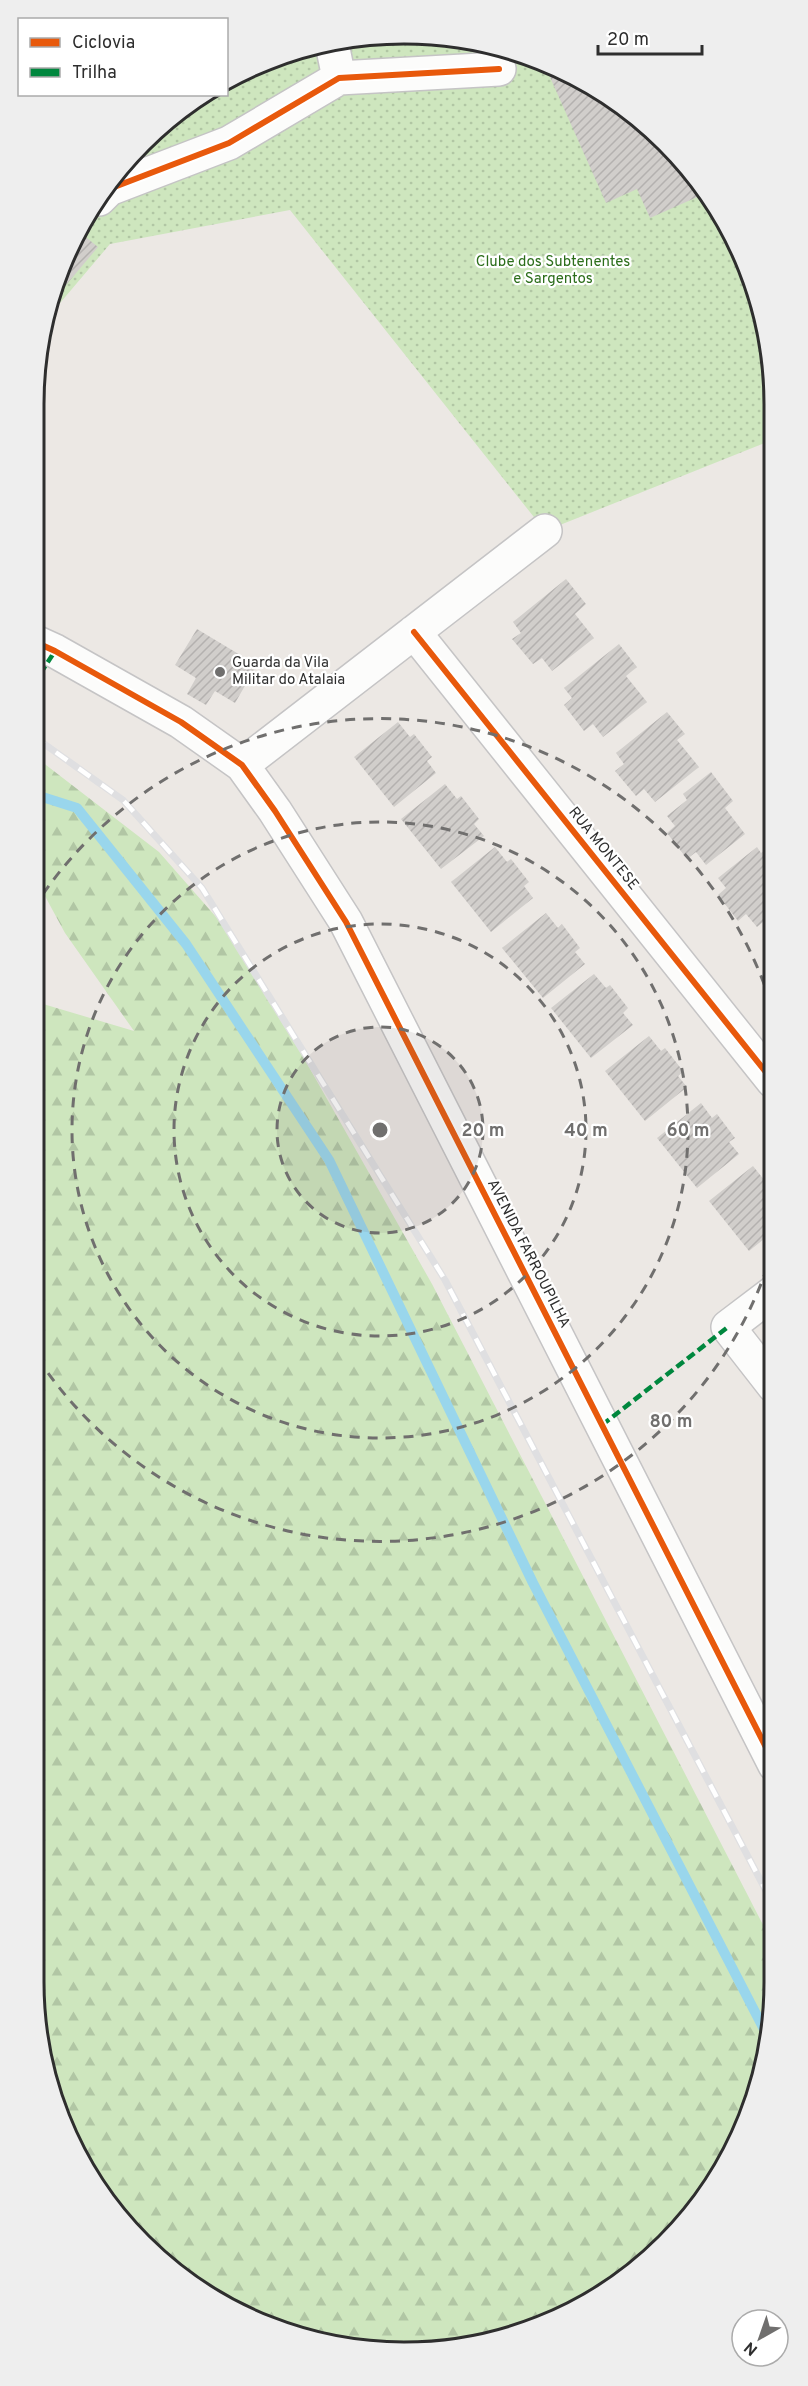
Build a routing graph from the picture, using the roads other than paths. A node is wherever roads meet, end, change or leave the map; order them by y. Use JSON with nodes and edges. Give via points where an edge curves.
{"nodes":[{"id":1,"x":333,"y":50,"type":"edge"},
{"id":2,"x":500,"y":69,"type":"dead end"},
{"id":3,"x":339,"y":78,"type":"junction"},
{"id":4,"x":120,"y":182,"type":"edge"},
{"id":5,"x":545,"y":531,"type":"dead end"},
{"id":6,"x":414,"y":632,"type":"junction"},
{"id":7,"x":44,"y":646,"type":"edge"},
{"id":8,"x":242,"y":765,"type":"junction"},
{"id":9,"x":764,"y":1070,"type":"edge"},
{"id":10,"x":764,"y":1300,"type":"edge"},
{"id":11,"x":764,"y":1373,"type":"edge"},
{"id":12,"x":764,"y":1742,"type":"edge"}],
"edges":[{"from":1,"to":3,"type":"street"},
{"from":2,"to":3,"type":"street"},
{"from":3,"to":4,"type":"street","via":[[229,143]]},
{"from":5,"to":6,"type":"street"},
{"from":6,"to":8,"type":"street"},
{"from":6,"to":9,"type":"street","name":"RUA MONTESE"},
{"from":7,"to":8,"type":"street","name":"AVENIDA FARROUPILHA","via":[[181,722]]},
{"from":8,"to":12,"type":"street","name":"AVENIDA FARROUPILHA","via":[[346,922]]},
{"from":10,"to":11,"type":"street","via":[[728,1327]]}]}
